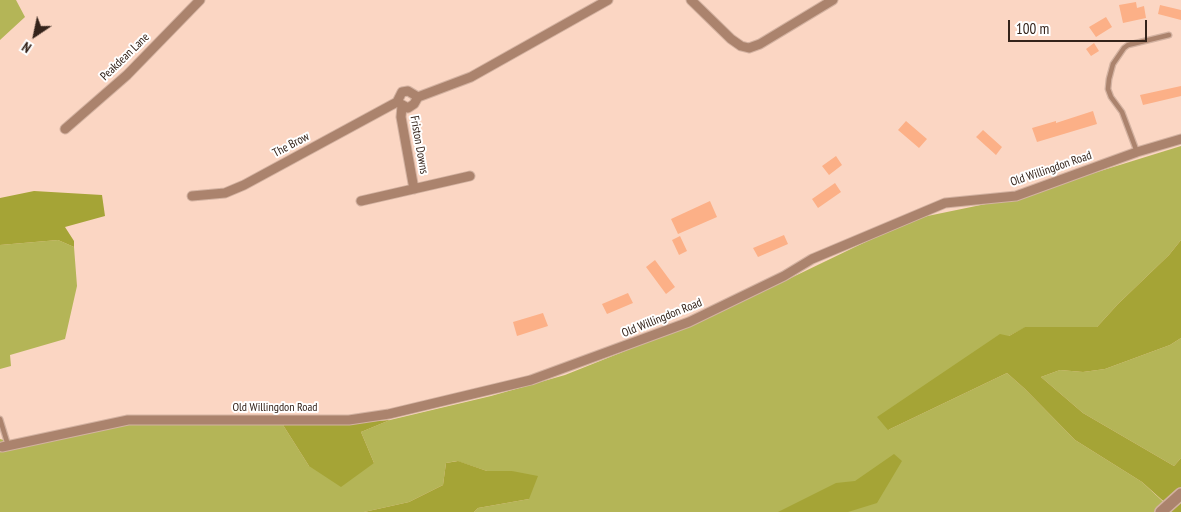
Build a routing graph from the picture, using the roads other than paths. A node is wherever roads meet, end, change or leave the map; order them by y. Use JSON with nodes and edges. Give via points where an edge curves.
{"nodes":[{"id":1,"x":200,"y":0,"type":"edge"},
{"id":2,"x":608,"y":0,"type":"edge"},
{"id":3,"x":691,"y":0,"type":"edge"},
{"id":4,"x":833,"y":0,"type":"edge"},
{"id":5,"x":1169,"y":36,"type":"dead end"},
{"id":6,"x":418,"y":97,"type":"junction"},
{"id":7,"x":399,"y":104,"type":"junction"},
{"id":8,"x":65,"y":129,"type":"dead end"},
{"id":9,"x":1181,"y":139,"type":"edge"},
{"id":10,"x":1137,"y":152,"type":"junction"},
{"id":11,"x":470,"y":176,"type":"dead end"},
{"id":12,"x":414,"y":189,"type":"junction"},
{"id":13,"x":192,"y":196,"type":"dead end"},
{"id":14,"x":361,"y":201,"type":"dead end"},
{"id":15,"x":0,"y":419,"type":"edge"},
{"id":16,"x":5,"y":446,"type":"joint"},
{"id":17,"x":1181,"y":494,"type":"edge"},
{"id":18,"x":1161,"y":512,"type":"edge"}],
"edges":[{"from":1,"to":8,"type":"street","name":"Peakdean Lane","via":[[126,75]]},
{"from":2,"to":6,"type":"street","name":"The Brow","via":[[471,77]]},
{"from":3,"to":4,"type":"street","via":[[731,39],[750,48]]},
{"from":5,"to":10,"type":"lane","via":[[1128,45],[1113,64],[1109,78],[1111,97],[1122,112]]},
{"from":6,"to":7,"type":"street","name":"The Brow","via":[[408,108]]},
{"from":6,"to":7,"type":"street","name":"The Brow","via":[[402,92]]},
{"from":7,"to":12,"type":"street","name":"Friston Downs"},
{"from":7,"to":13,"type":"street","name":"The Brow","via":[[244,185],[225,193]]},
{"from":9,"to":10,"type":"street","name":"Old Willingdon Road"},
{"from":10,"to":16,"type":"street","name":"Old Willingdon Road","via":[[1016,196],[945,203],[918,213],[812,259],[688,322],[531,380],[389,414],[349,420],[128,420]]},
{"from":11,"to":12,"type":"street","name":"Friston Downs"},
{"from":12,"to":14,"type":"street","name":"Friston Downs"},
{"from":15,"to":16,"type":"lane"},
{"from":17,"to":18,"type":"street"}]}
